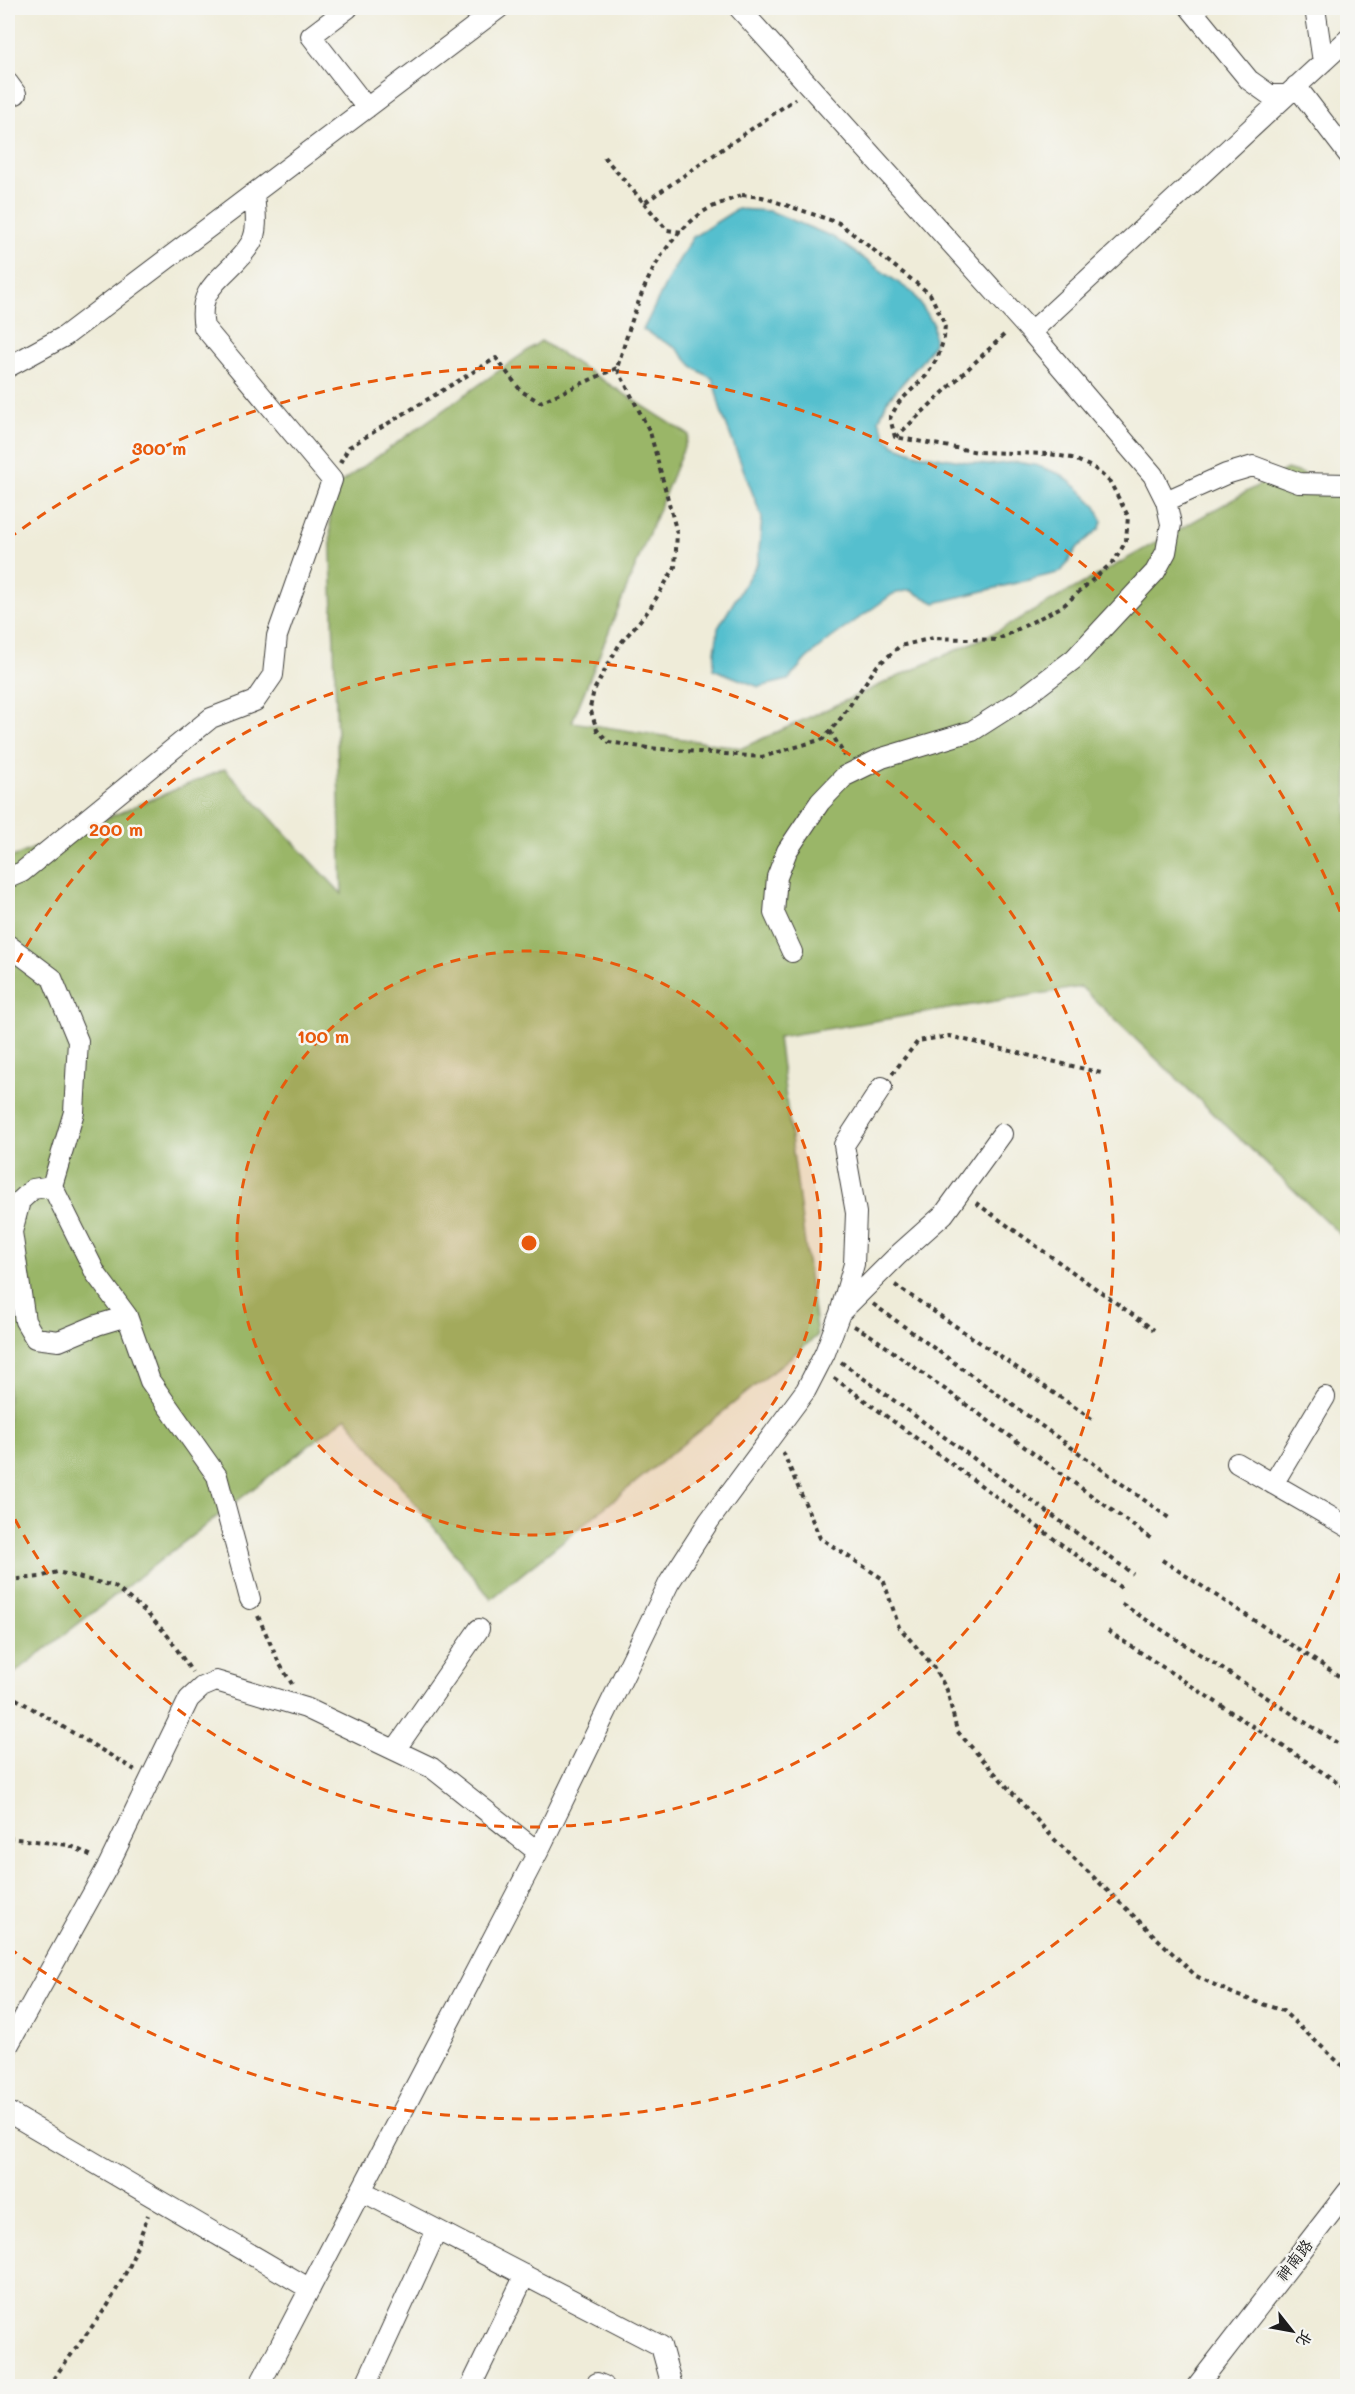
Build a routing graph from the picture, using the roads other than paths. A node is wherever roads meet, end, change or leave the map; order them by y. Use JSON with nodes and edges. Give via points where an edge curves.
{"nodes":[{"id":1,"x":348,"y":8,"type":"edge"},
{"id":2,"x":499,"y":8,"type":"edge"},
{"id":3,"x":740,"y":8,"type":"edge"},
{"id":4,"x":1190,"y":8,"type":"edge"},
{"id":5,"x":1315,"y":8,"type":"edge"},
{"id":6,"x":1347,"y":39,"type":"edge"},
{"id":7,"x":1323,"y":62,"type":"junction"},
{"id":8,"x":1292,"y":91,"type":"junction"},
{"id":9,"x":367,"y":108,"type":"junction"},
{"id":10,"x":1347,"y":153,"type":"edge"},
{"id":11,"x":254,"y":193,"type":"junction"},
{"id":12,"x":1025,"y":326,"type":"junction"},
{"id":13,"x":8,"y":367,"type":"edge"},
{"id":14,"x":1347,"y":484,"type":"edge"},
{"id":15,"x":1166,"y":501,"type":"junction"},
{"id":16,"x":8,"y":878,"type":"edge"},
{"id":17,"x":8,"y":945,"type":"edge"},
{"id":18,"x":792,"y":952,"type":"dead end"},
{"id":19,"x":882,"y":1087,"type":"road end"},
{"id":20,"x":1002,"y":1134,"type":"dead end"},
{"id":21,"x":52,"y":1186,"type":"junction"},
{"id":22,"x":127,"y":1316,"type":"junction"},
{"id":23,"x":838,"y":1319,"type":"junction"},
{"id":24,"x":1325,"y":1397,"type":"dead end"},
{"id":25,"x":1238,"y":1463,"type":"dead end"},
{"id":26,"x":1273,"y":1484,"type":"junction"},
{"id":27,"x":1347,"y":1527,"type":"edge"},
{"id":28,"x":250,"y":1599,"type":"road end"},
{"id":29,"x":479,"y":1629,"type":"dead end"},
{"id":30,"x":395,"y":1750,"type":"junction"},
{"id":31,"x":538,"y":1852,"type":"junction"},
{"id":32,"x":8,"y":2046,"type":"edge"},
{"id":33,"x":9,"y":2116,"type":"edge"},
{"id":34,"x":362,"y":2191,"type":"junction"},
{"id":35,"x":1347,"y":2191,"type":"edge"},
{"id":36,"x":437,"y":2230,"type":"junction"},
{"id":37,"x":525,"y":2275,"type":"junction"},
{"id":38,"x":310,"y":2289,"type":"junction"},
{"id":39,"x":260,"y":2386,"type":"edge"},
{"id":40,"x":365,"y":2386,"type":"edge"},
{"id":41,"x":471,"y":2386,"type":"edge"},
{"id":42,"x":595,"y":2386,"type":"edge"},
{"id":43,"x":604,"y":2386,"type":"edge"},
{"id":44,"x":672,"y":2386,"type":"edge"},
{"id":45,"x":1197,"y":2386,"type":"edge"}],
"edges":[{"from":1,"to":9,"type":"street","via":[[311,36]]},
{"from":2,"to":9,"type":"street"},
{"from":3,"to":12,"type":"street"},
{"from":4,"to":8,"type":"street","via":[[1249,80],[1270,95]]},
{"from":5,"to":7,"type":"street"},
{"from":6,"to":7,"type":"street"},
{"from":7,"to":8,"type":"street"},
{"from":8,"to":10,"type":"street"},
{"from":8,"to":12,"type":"street"},
{"from":9,"to":11,"type":"street"},
{"from":11,"to":13,"type":"street","via":[[65,336]]},
{"from":11,"to":16,"type":"street","via":[[256,228],[251,243],[204,296],[204,327],[332,480],[277,636],[273,675],[255,702],[212,718],[22,872]]},
{"from":12,"to":15,"type":"street","via":[[1153,475]]},
{"from":14,"to":15,"type":"street","via":[[1299,483],[1252,466]]},
{"from":15,"to":18,"type":"street","via":[[1171,524],[1166,552],[1155,572],[1074,659],[972,731],[882,758],[846,776],[820,802],[787,851],[777,878],[774,913]]},
{"from":17,"to":21,"type":"street","via":[[52,978],[78,1041],[74,1112]]},
{"from":19,"to":23,"type":"street","via":[[844,1145],[856,1212],[855,1264]]},
{"from":20,"to":23,"type":"street","via":[[944,1214],[879,1274]]},
{"from":21,"to":22,"type":"street","via":[[96,1274]]},
{"from":21,"to":22,"type":"street","via":[[33,1189],[20,1201],[12,1232],[24,1321],[35,1338],[59,1341]]},
{"from":22,"to":28,"type":"street","via":[[150,1381],[217,1476]]},
{"from":23,"to":31,"type":"street","via":[[806,1390],[709,1521],[669,1583]]},
{"from":24,"to":26,"type":"street"},
{"from":25,"to":26,"type":"street"},
{"from":26,"to":27,"type":"street"},
{"from":29,"to":30,"type":"street"},
{"from":30,"to":31,"type":"street","via":[[432,1768]]},
{"from":30,"to":32,"type":"street","via":[[306,1708],[216,1681],[202,1687],[189,1699],[109,1864]]},
{"from":31,"to":34,"type":"street"},
{"from":33,"to":38,"type":"street"},
{"from":34,"to":36,"type":"street"},
{"from":34,"to":38,"type":"street"},
{"from":35,"to":45,"type":"street","name":"神南路"},
{"from":36,"to":37,"type":"street"},
{"from":36,"to":40,"type":"street"},
{"from":37,"to":41,"type":"street"},
{"from":37,"to":44,"type":"street","via":[[661,2346]]},
{"from":38,"to":39,"type":"street"},
{"from":42,"to":43,"type":"street"}]}
